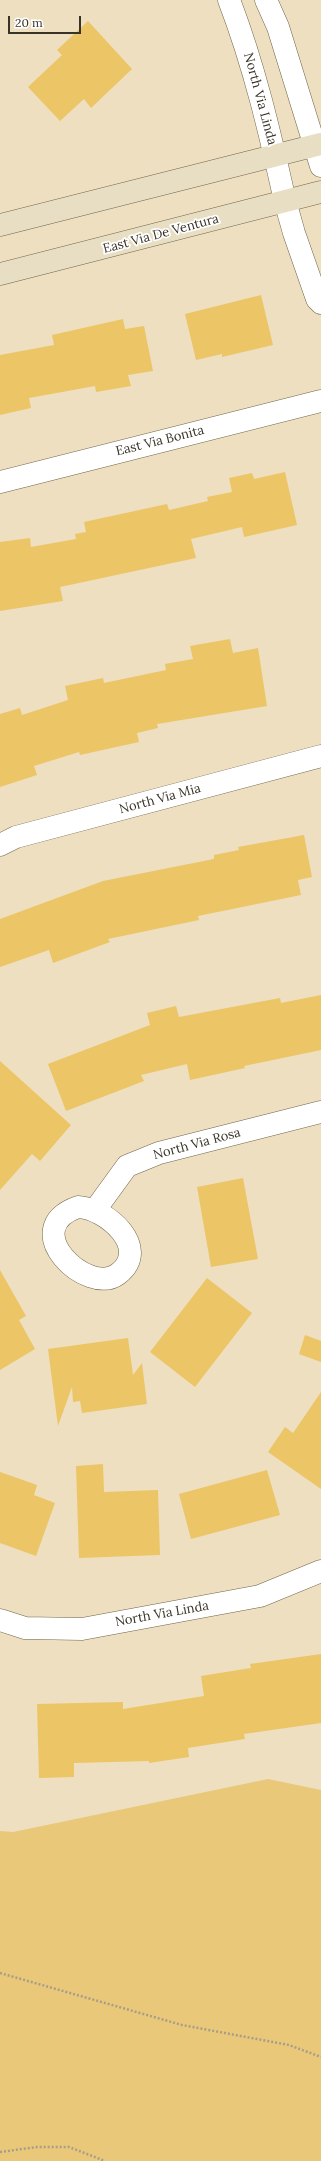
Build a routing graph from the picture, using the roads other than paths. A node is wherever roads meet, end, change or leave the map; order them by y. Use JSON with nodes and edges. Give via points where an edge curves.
{"nodes":[{"id":1,"x":229,"y":0,"type":"edge"},
{"id":2,"x":266,"y":0,"type":"edge"},
{"id":3,"x":318,"y":145,"type":"edge"},
{"id":4,"x":275,"y":156,"type":"junction"},
{"id":5,"x":321,"y":166,"type":"edge"},
{"id":6,"x":321,"y":192,"type":"edge"},
{"id":7,"x":285,"y":201,"type":"junction"},
{"id":8,"x":0,"y":225,"type":"edge"},
{"id":9,"x":0,"y":274,"type":"edge"},
{"id":10,"x":321,"y":303,"type":"edge"},
{"id":11,"x":321,"y":401,"type":"edge"},
{"id":12,"x":0,"y":482,"type":"edge"},
{"id":13,"x":321,"y":756,"type":"edge"},
{"id":14,"x":0,"y":845,"type":"edge"},
{"id":15,"x":321,"y":1112,"type":"edge"},
{"id":16,"x":95,"y":1210,"type":"dead end"},
{"id":17,"x":321,"y":1571,"type":"edge"},
{"id":18,"x":0,"y":1620,"type":"edge"}],
"edges":[{"from":1,"to":4,"type":"street","name":"North Via Linda","via":[[242,34]]},
{"from":2,"to":3,"type":"street","via":[[278,27]]},
{"from":3,"to":4,"type":"main road"},
{"from":3,"to":5,"type":"street"},
{"from":4,"to":7,"type":"street","name":"North Via Linda"},
{"from":4,"to":8,"type":"main road"},
{"from":6,"to":7,"type":"main road","name":"East Via De Ventura"},
{"from":7,"to":9,"type":"main road","name":"East Via De Ventura"},
{"from":7,"to":10,"type":"street","name":"North Via Linda","via":[[317,299]]},
{"from":11,"to":12,"type":"street","name":"East Via Bonita"},
{"from":13,"to":14,"type":"street","name":"North Via Mia","via":[[16,837]]},
{"from":15,"to":16,"type":"street","name":"North Via Rosa","via":[[159,1153],[127,1166]]},
{"from":17,"to":18,"type":"street","name":"North Via Linda","via":[[260,1596],[82,1629],[25,1628]]}]}
